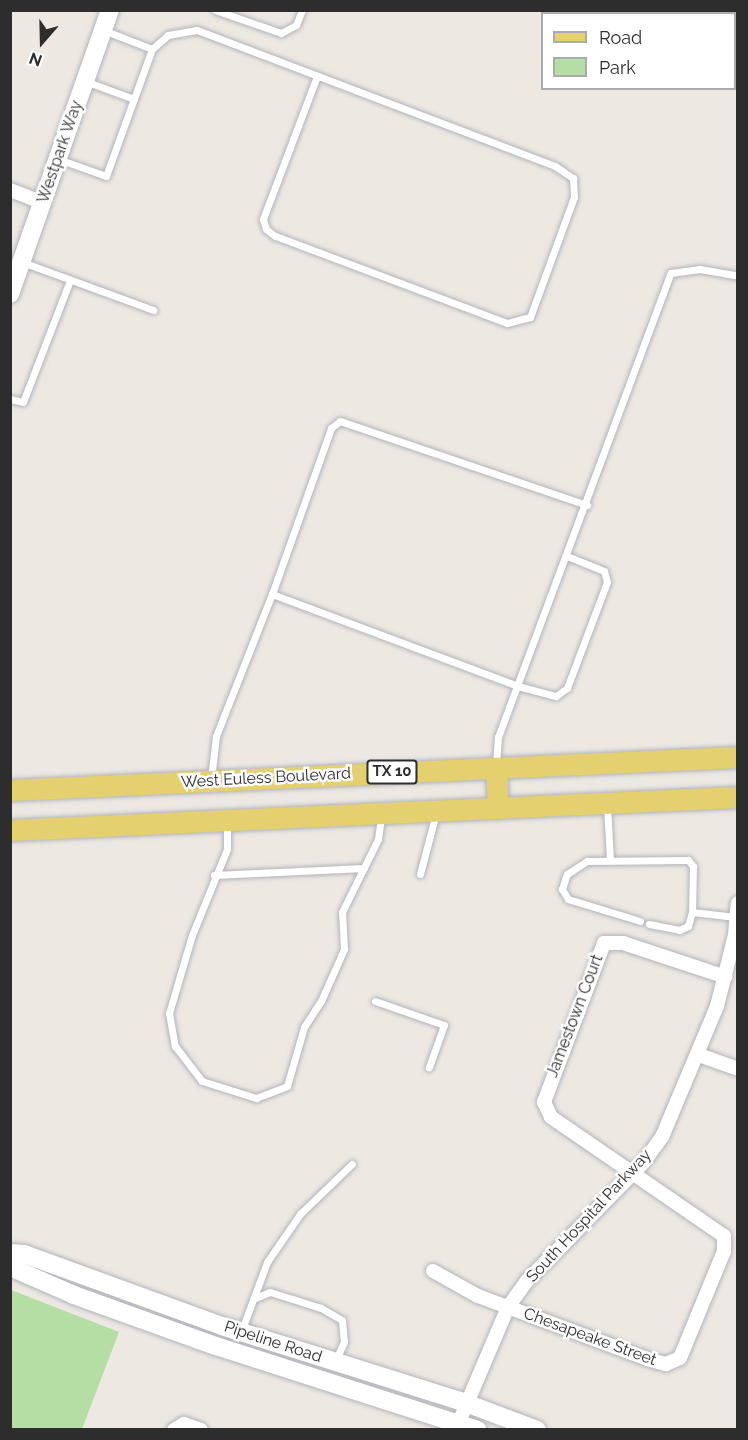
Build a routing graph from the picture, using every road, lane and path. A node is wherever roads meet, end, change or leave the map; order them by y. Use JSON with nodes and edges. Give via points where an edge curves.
{"nodes":[{"id":1,"x":110,"y":10,"type":"edge"},
{"id":2,"x":215,"y":10,"type":"edge"},
{"id":3,"x":302,"y":10,"type":"edge"},
{"id":4,"x":104,"y":30,"type":"junction"},
{"id":5,"x":152,"y":49,"type":"junction"},
{"id":6,"x":317,"y":76,"type":"junction"},
{"id":7,"x":85,"y":81,"type":"junction"},
{"id":8,"x":134,"y":99,"type":"junction"},
{"id":9,"x":58,"y":159,"type":"junction"},
{"id":10,"x":10,"y":190,"type":"edge"},
{"id":11,"x":42,"y":202,"type":"junction"},
{"id":12,"x":22,"y":262,"type":"junction"},
{"id":13,"x":738,"y":276,"type":"edge"},
{"id":14,"x":69,"y":280,"type":"junction"},
{"id":15,"x":10,"y":294,"type":"edge"},
{"id":16,"x":153,"y":310,"type":"dead end"},
{"id":17,"x":10,"y":399,"type":"edge"},
{"id":18,"x":586,"y":505,"type":"junction"},
{"id":19,"x":567,"y":556,"type":"junction"},
{"id":20,"x":272,"y":594,"type":"junction"},
{"id":21,"x":518,"y":686,"type":"junction"},
{"id":22,"x":738,"y":757,"type":"edge"},
{"id":23,"x":496,"y":768,"type":"junction"},
{"id":24,"x":211,"y":780,"type":"junction"},
{"id":25,"x":10,"y":790,"type":"edge"},
{"id":26,"x":738,"y":797,"type":"edge"},
{"id":27,"x":607,"y":803,"type":"junction"},
{"id":28,"x":498,"y":808,"type":"junction"},
{"id":29,"x":436,"y":811,"type":"junction"},
{"id":30,"x":381,"y":813,"type":"junction"},
{"id":31,"x":227,"y":820,"type":"junction"},
{"id":32,"x":10,"y":830,"type":"edge"},
{"id":33,"x":610,"y":860,"type":"junction"},
{"id":34,"x":364,"y":868,"type":"junction"},
{"id":35,"x":420,"y":874,"type":"dead end"},
{"id":36,"x":214,"y":875,"type":"junction"},
{"id":37,"x":692,"y":912,"type":"junction"},
{"id":38,"x":737,"y":917,"type":"edge"},
{"id":39,"x":640,"y":921,"type":"dead end"},
{"id":40,"x":649,"y":924,"type":"dead end"},
{"id":41,"x":726,"y":977,"type":"junction"},
{"id":42,"x":375,"y":1001,"type":"dead end"},
{"id":43,"x":699,"y":1055,"type":"junction"},
{"id":44,"x":429,"y":1067,"type":"dead end"},
{"id":45,"x":738,"y":1069,"type":"edge"},
{"id":46,"x":352,"y":1164,"type":"dead end"},
{"id":47,"x":633,"y":1173,"type":"junction"},
{"id":48,"x":10,"y":1253,"type":"edge"},
{"id":49,"x":10,"y":1267,"type":"edge"},
{"id":50,"x":433,"y":1271,"type":"dead end"},
{"id":51,"x":253,"y":1300,"type":"junction"},
{"id":52,"x":508,"y":1307,"type":"junction"},
{"id":53,"x":222,"y":1326,"type":"junction"},
{"id":54,"x":241,"y":1332,"type":"junction"},
{"id":55,"x":216,"y":1346,"type":"junction"},
{"id":56,"x":335,"y":1361,"type":"junction"},
{"id":57,"x":466,"y":1403,"type":"junction"},
{"id":58,"x":458,"y":1426,"type":"edge"},
{"id":59,"x":174,"y":1430,"type":"edge"},
{"id":60,"x":201,"y":1430,"type":"edge"},
{"id":61,"x":478,"y":1430,"type":"edge"},
{"id":62,"x":537,"y":1430,"type":"edge"}],
"edges":[{"from":1,"to":4,"type":"main road","name":"Westpark Way"},
{"from":2,"to":3,"type":"lane","via":[[281,33],[296,25]]},
{"from":4,"to":5,"type":"lane"},
{"from":4,"to":7,"type":"main road","name":"Westpark Way"},
{"from":5,"to":6,"type":"lane","via":[[168,35],[197,30]]},
{"from":5,"to":8,"type":"lane"},
{"from":6,"to":6,"type":"lane","via":[[555,166],[573,178],[574,197],[530,317],[507,323],[275,236],[266,229],[263,219]]},
{"from":7,"to":8,"type":"lane"},
{"from":7,"to":9,"type":"main road","name":"Westpark Way"},
{"from":8,"to":9,"type":"lane","via":[[106,176]]},
{"from":9,"to":11,"type":"main road","name":"Westpark Way"},
{"from":10,"to":11,"type":"street"},
{"from":11,"to":12,"type":"main road","name":"Westpark Way"},
{"from":12,"to":14,"type":"lane"},
{"from":12,"to":15,"type":"main road","name":"Westpark Way"},
{"from":13,"to":18,"type":"lane","via":[[700,269],[671,273]]},
{"from":14,"to":16,"type":"lane"},
{"from":14,"to":17,"type":"lane","via":[[23,402]]},
{"from":18,"to":19,"type":"lane"},
{"from":18,"to":20,"type":"lane","via":[[340,421],[331,428]]},
{"from":19,"to":21,"type":"lane"},
{"from":19,"to":21,"type":"lane","via":[[604,571],[607,582],[567,688],[556,696]]},
{"from":20,"to":21,"type":"lane"},
{"from":20,"to":24,"type":"lane","via":[[216,736]]},
{"from":21,"to":23,"type":"lane","via":[[498,737]]},
{"from":22,"to":23,"type":"main road","name":"West Euless Boulevard","number":"TX 10"},
{"from":23,"to":24,"type":"main road","name":"West Euless Boulevard","number":"TX 10"},
{"from":23,"to":28,"type":"main road"},
{"from":24,"to":25,"type":"main road","name":"West Euless Boulevard","number":"TX 10"},
{"from":26,"to":27,"type":"main road"},
{"from":27,"to":28,"type":"main road"},
{"from":27,"to":33,"type":"lane"},
{"from":28,"to":29,"type":"main road"},
{"from":29,"to":30,"type":"main road"},
{"from":29,"to":35,"type":"lane"},
{"from":30,"to":31,"type":"main road"},
{"from":30,"to":34,"type":"lane","via":[[378,839]]},
{"from":31,"to":32,"type":"main road"},
{"from":31,"to":36,"type":"lane","via":[[227,849]]},
{"from":33,"to":37,"type":"lane","via":[[688,860],[693,866]]},
{"from":33,"to":39,"type":"lane","via":[[574,866],[564,879],[564,897]]},
{"from":34,"to":36,"type":"lane"},
{"from":34,"to":36,"type":"lane","via":[[342,912],[344,949],[321,1001],[304,1027],[287,1086],[256,1098],[202,1081],[175,1046],[172,1002]]},
{"from":37,"to":38,"type":"lane"},
{"from":37,"to":40,"type":"lane","via":[[684,929]]},
{"from":38,"to":41,"type":"street","name":"South Hospital Parkway"},
{"from":41,"to":43,"type":"street","name":"South Hospital Parkway"},
{"from":41,"to":47,"type":"street","name":"Jamestown Court","via":[[623,942],[604,943],[544,1102],[551,1117]]},
{"from":42,"to":44,"type":"lane","via":[[444,1025]]},
{"from":43,"to":45,"type":"street"},
{"from":43,"to":47,"type":"street","name":"South Hospital Parkway","via":[[662,1137]]},
{"from":46,"to":51,"type":"lane","via":[[300,1214],[267,1263]]},
{"from":47,"to":52,"type":"street","name":"South Hospital Parkway","via":[[526,1282]]},
{"from":47,"to":52,"type":"street","name":"Chesapeake Street","via":[[700,1218],[726,1242],[680,1358],[666,1364],[647,1359]]},
{"from":48,"to":53,"type":"main road","name":"Pipeline Road","via":[[24,1254]]},
{"from":49,"to":55,"type":"main road","name":"Pipeline Road"},
{"from":50,"to":52,"type":"street","via":[[478,1296]]},
{"from":51,"to":54,"type":"lane"},
{"from":51,"to":56,"type":"lane","via":[[270,1292],[321,1308],[342,1320],[344,1342]]},
{"from":52,"to":57,"type":"street","name":"South Hospital Parkway"},
{"from":53,"to":54,"type":"main road","name":"Pipeline Road"},
{"from":53,"to":55,"type":"main road"},
{"from":54,"to":56,"type":"main road","name":"Pipeline Road"},
{"from":55,"to":58,"type":"main road","name":"Pipeline Road"},
{"from":56,"to":57,"type":"main road","name":"Pipeline Road"},
{"from":57,"to":58,"type":"street","name":"South Hospital Parkway"},
{"from":57,"to":62,"type":"main road","name":"Pipeline Road"},
{"from":58,"to":61,"type":"main road","name":"Pipeline Road"},
{"from":59,"to":60,"type":"street","via":[[184,1424]]}]}
